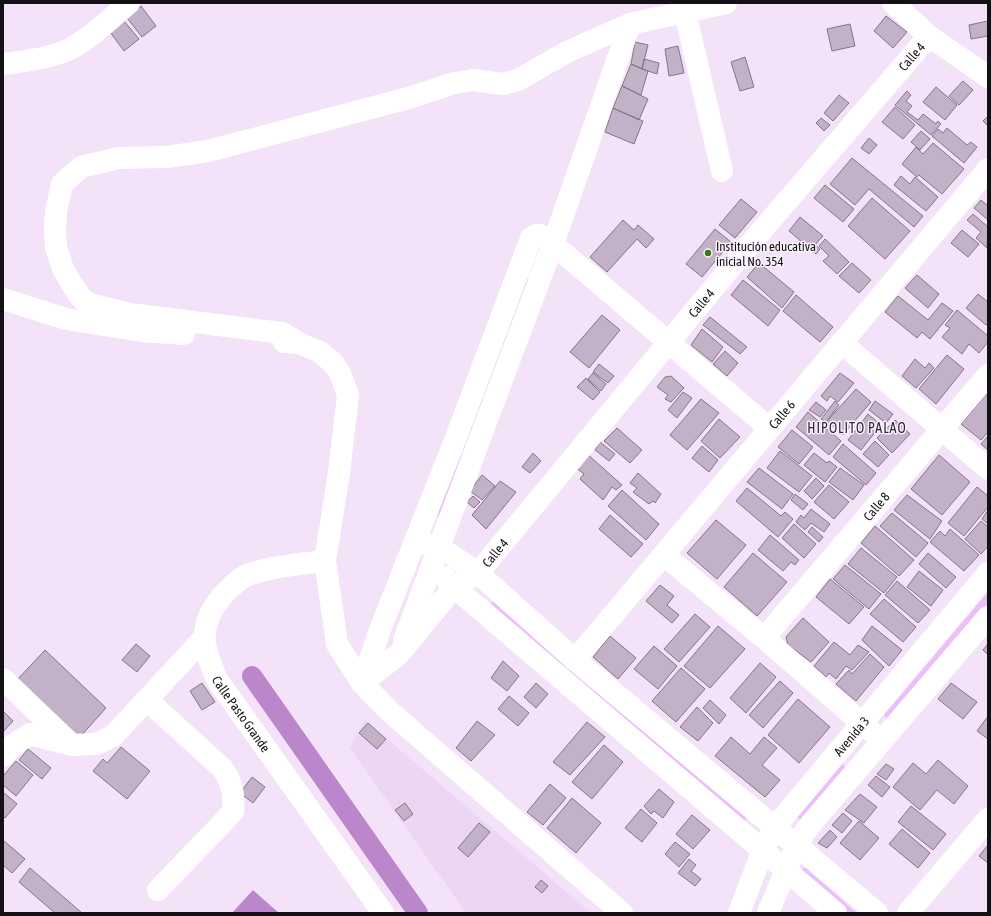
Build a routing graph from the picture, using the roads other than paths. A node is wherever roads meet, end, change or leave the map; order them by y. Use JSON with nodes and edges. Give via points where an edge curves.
{"nodes":[{"id":1,"x":129,"y":3,"type":"edge"},
{"id":2,"x":726,"y":3,"type":"edge"},
{"id":3,"x":893,"y":3,"type":"edge"},
{"id":4,"x":684,"y":12,"type":"junction"},
{"id":5,"x":630,"y":24,"type":"junction"},
{"id":6,"x":929,"y":36,"type":"junction"},
{"id":7,"x":3,"y":64,"type":"edge"},
{"id":8,"x":988,"y":77,"type":"edge"},
{"id":9,"x":988,"y":169,"type":"edge"},
{"id":10,"x":722,"y":171,"type":"dead end"},
{"id":11,"x":544,"y":239,"type":"junction"},
{"id":12,"x":3,"y":299,"type":"edge"},
{"id":13,"x":669,"y":342,"type":"junction"},
{"id":14,"x":299,"y":343,"type":"junction"},
{"id":15,"x":842,"y":343,"type":"junction"},
{"id":16,"x":988,"y":375,"type":"edge"},
{"id":17,"x":769,"y":428,"type":"junction"},
{"id":18,"x":942,"y":429,"type":"junction"},
{"id":19,"x":988,"y":469,"type":"edge"},
{"id":20,"x":415,"y":543,"type":"junction"},
{"id":21,"x":435,"y":554,"type":"junction"},
{"id":22,"x":664,"y":555,"type":"junction"},
{"id":23,"x":325,"y":561,"type":"junction"},
{"id":24,"x":478,"y":572,"type":"junction"},
{"id":25,"x":988,"y":573,"type":"edge"},
{"id":26,"x":454,"y":588,"type":"junction"},
{"id":27,"x":988,"y":617,"type":"edge"},
{"id":28,"x":204,"y":638,"type":"junction"},
{"id":29,"x":764,"y":638,"type":"junction"},
{"id":30,"x":399,"y":654,"type":"junction"},
{"id":31,"x":575,"y":660,"type":"junction"},
{"id":32,"x":3,"y":679,"type":"edge"},
{"id":33,"x":362,"y":683,"type":"junction"},
{"id":34,"x":147,"y":700,"type":"junction"},
{"id":35,"x":861,"y":722,"type":"junction"},
{"id":36,"x":882,"y":741,"type":"junction"},
{"id":37,"x":72,"y":745,"type":"junction"},
{"id":38,"x":3,"y":756,"type":"edge"},
{"id":39,"x":988,"y":819,"type":"edge"},
{"id":40,"x":775,"y":827,"type":"junction"},
{"id":41,"x":797,"y":844,"type":"junction"},
{"id":42,"x":763,"y":850,"type":"junction"},
{"id":43,"x":786,"y":869,"type":"junction"},
{"id":44,"x":158,"y":890,"type":"dead end"},
{"id":45,"x":383,"y":913,"type":"edge"},
{"id":46,"x":622,"y":913,"type":"edge"},
{"id":47,"x":738,"y":913,"type":"edge"},
{"id":48,"x":768,"y":913,"type":"edge"},
{"id":49,"x":836,"y":913,"type":"edge"},
{"id":50,"x":877,"y":913,"type":"edge"},
{"id":51,"x":908,"y":913,"type":"edge"}],
"edges":[{"from":1,"to":7,"type":"street","via":[[68,50]]},
{"from":2,"to":4,"type":"street"},
{"from":3,"to":6,"type":"street"},
{"from":4,"to":5,"type":"street"},
{"from":4,"to":10,"type":"street"},
{"from":5,"to":11,"type":"street"},
{"from":5,"to":14,"type":"street","via":[[567,52],[518,80],[503,84],[473,80],[454,83],[412,97],[208,151],[166,157],[119,158],[81,167],[62,184],[56,212],[56,247],[61,264],[82,299],[90,304],[130,314],[282,333]]},
{"from":6,"to":8,"type":"street"},
{"from":6,"to":13,"type":"street","name":"Calle 4"},
{"from":9,"to":15,"type":"street","name":"Calle 6"},
{"from":11,"to":13,"type":"street"},
{"from":11,"to":20,"type":"street","via":[[532,238]]},
{"from":11,"to":21,"type":"street"},
{"from":12,"to":14,"type":"street","via":[[66,319],[142,331]]},
{"from":13,"to":17,"type":"street"},
{"from":13,"to":24,"type":"street","name":"Calle 4"},
{"from":14,"to":23,"type":"street","via":[[320,352],[333,363],[340,373],[348,395]]},
{"from":15,"to":17,"type":"street","name":"Calle 6"},
{"from":15,"to":18,"type":"street"},
{"from":16,"to":18,"type":"street","name":"Calle 8"},
{"from":17,"to":22,"type":"street","name":"Calle 6"},
{"from":18,"to":19,"type":"street"},
{"from":18,"to":29,"type":"street","name":"Calle 8"},
{"from":20,"to":21,"type":"street"},
{"from":20,"to":33,"type":"street","via":[[381,627]]},
{"from":21,"to":24,"type":"street"},
{"from":21,"to":26,"type":"street"},
{"from":21,"to":30,"type":"street"},
{"from":22,"to":29,"type":"street"},
{"from":22,"to":31,"type":"street","name":"Calle 6"},
{"from":23,"to":28,"type":"street","name":"Calle Pasto Grande","via":[[252,573],[240,579],[212,607]]},
{"from":23,"to":33,"type":"street","via":[[337,644]]},
{"from":24,"to":26,"type":"street","name":"Calle 4"},
{"from":24,"to":31,"type":"street"},
{"from":25,"to":35,"type":"street","name":"Avenida 3"},
{"from":26,"to":30,"type":"street","name":"Calle 4"},
{"from":26,"to":42,"type":"street"},
{"from":27,"to":36,"type":"street","name":"Avenida 3"},
{"from":28,"to":34,"type":"street"},
{"from":28,"to":45,"type":"street","name":"Calle Pasto Grande","via":[[208,660],[218,681]]},
{"from":29,"to":35,"type":"street"},
{"from":30,"to":33,"type":"street","name":"Calle 4"},
{"from":31,"to":40,"type":"street"},
{"from":32,"to":37,"type":"street"},
{"from":33,"to":46,"type":"street","via":[[388,710]]},
{"from":34,"to":37,"type":"street","via":[[113,736],[96,744]]},
{"from":34,"to":44,"type":"street","via":[[222,768],[230,780],[234,796],[233,812]]},
{"from":35,"to":36,"type":"street"},
{"from":35,"to":40,"type":"street","name":"Avenida 3"},
{"from":36,"to":41,"type":"street","name":"Avenida 3","via":[[810,825]]},
{"from":37,"to":38,"type":"street","via":[[30,734],[13,745]]},
{"from":39,"to":51,"type":"street"},
{"from":40,"to":41,"type":"street"},
{"from":40,"to":42,"type":"street","name":"Avenida 3"},
{"from":41,"to":43,"type":"street","name":"Avenida 3"},
{"from":41,"to":50,"type":"street"},
{"from":42,"to":43,"type":"street"},
{"from":42,"to":47,"type":"street","name":"Avenida 3"},
{"from":43,"to":48,"type":"street","name":"Avenida 3"},
{"from":43,"to":49,"type":"street"}]}
